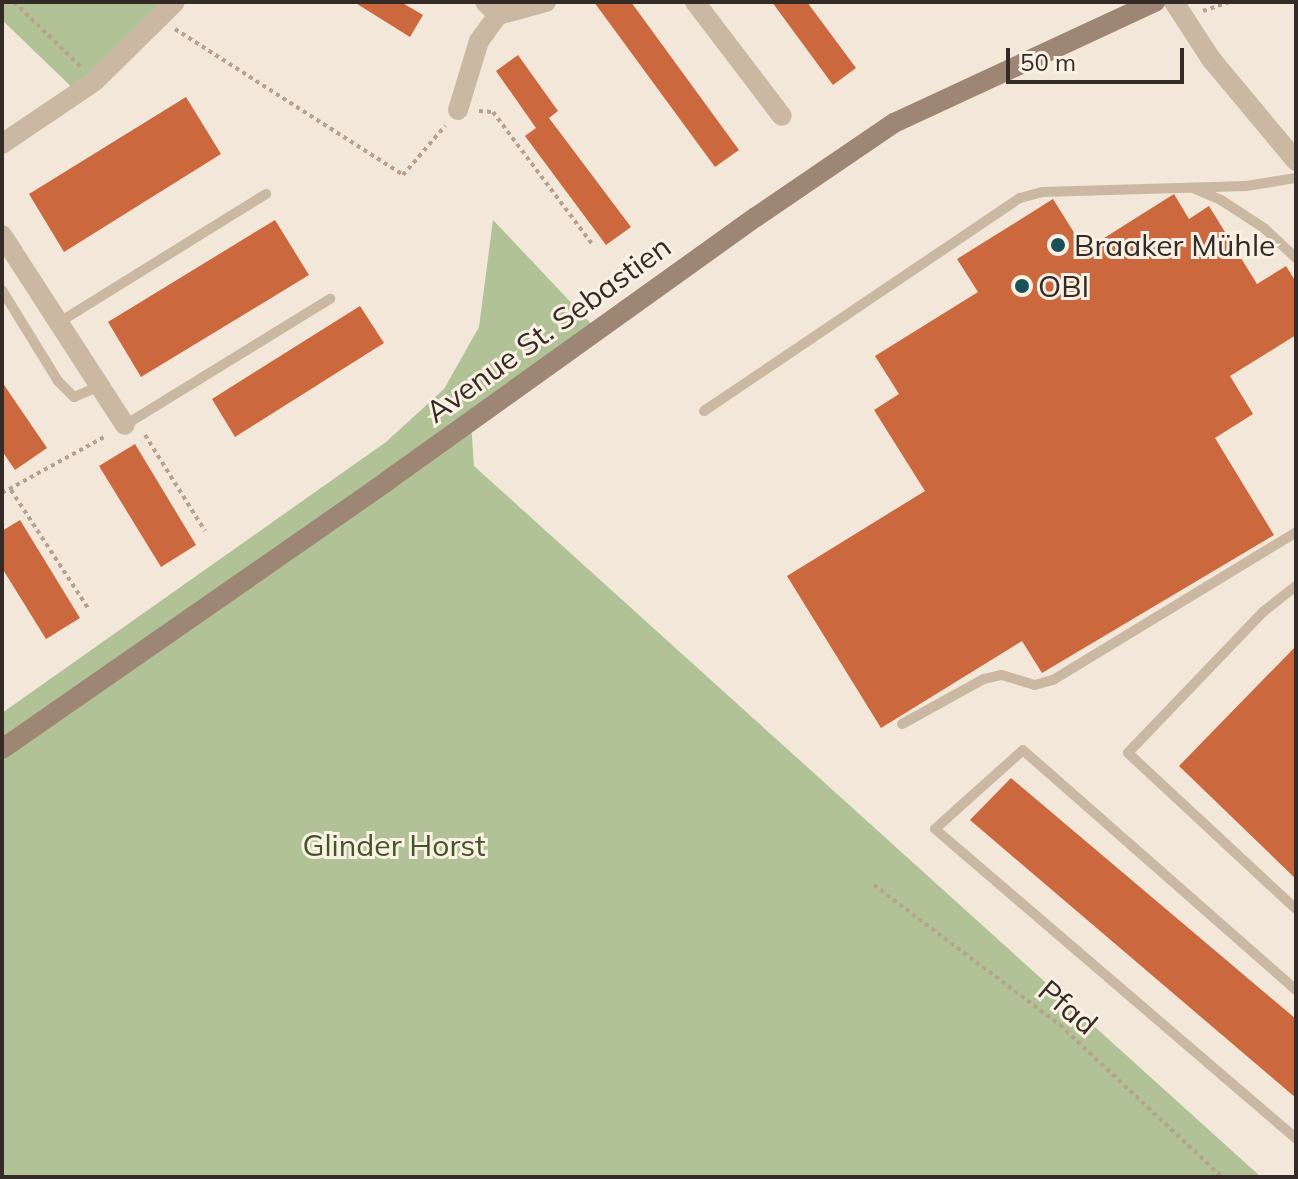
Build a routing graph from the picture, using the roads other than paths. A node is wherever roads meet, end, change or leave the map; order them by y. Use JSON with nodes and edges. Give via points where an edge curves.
{"nodes":[{"id":1,"x":175,"y":2,"type":"edge"},
{"id":2,"x":546,"y":2,"type":"edge"},
{"id":3,"x":695,"y":2,"type":"edge"},
{"id":4,"x":1155,"y":2,"type":"edge"},
{"id":5,"x":1174,"y":2,"type":"edge"},
{"id":6,"x":492,"y":8,"type":"edge"},
{"id":7,"x":458,"y":110,"type":"road end"},
{"id":8,"x":782,"y":116,"type":"dead end"},
{"id":9,"x":2,"y":144,"type":"edge"},
{"id":10,"x":1294,"y":155,"type":"edge"},
{"id":11,"x":1296,"y":178,"type":"edge"},
{"id":12,"x":1190,"y":187,"type":"junction"},
{"id":13,"x":266,"y":194,"type":"dead end"},
{"id":14,"x":4,"y":241,"type":"edge"},
{"id":15,"x":1296,"y":258,"type":"edge"},
{"id":16,"x":2,"y":290,"type":"edge"},
{"id":17,"x":330,"y":299,"type":"dead end"},
{"id":18,"x":58,"y":323,"type":"junction"},
{"id":19,"x":100,"y":386,"type":"junction"},
{"id":20,"x":704,"y":411,"type":"dead end"},
{"id":21,"x":130,"y":422,"type":"joint"},
{"id":22,"x":1296,"y":532,"type":"edge"},
{"id":23,"x":1296,"y":586,"type":"edge"},
{"id":24,"x":902,"y":724,"type":"dead end"},
{"id":25,"x":2,"y":749,"type":"edge"},
{"id":26,"x":1296,"y":909,"type":"edge"},
{"id":27,"x":1296,"y":990,"type":"edge"},
{"id":28,"x":1296,"y":1138,"type":"edge"}],
"edges":[{"from":1,"to":9,"type":"street","via":[[95,81]]},
{"from":2,"to":6,"type":"street"},
{"from":3,"to":8,"type":"street"},
{"from":4,"to":25,"type":"main road","name":"Avenue St. Sebastien","via":[[894,123]]},
{"from":5,"to":10,"type":"street","via":[[1211,59]]},
{"from":6,"to":7,"type":"street"},
{"from":11,"to":12,"type":"lane"},
{"from":12,"to":15,"type":"lane","via":[[1264,228]]},
{"from":12,"to":20,"type":"lane","via":[[1042,192],[1020,198]]},
{"from":13,"to":18,"type":"lane"},
{"from":14,"to":18,"type":"street"},
{"from":16,"to":19,"type":"lane","via":[[58,381],[74,397]]},
{"from":17,"to":21,"type":"lane"},
{"from":18,"to":19,"type":"street"},
{"from":19,"to":21,"type":"street"},
{"from":22,"to":24,"type":"lane","via":[[1053,680],[1035,685],[1002,675],[984,679]]},
{"from":23,"to":26,"type":"lane","via":[[1263,612],[1128,753]]},
{"from":27,"to":28,"type":"lane","via":[[1023,750],[935,829]]}]}
